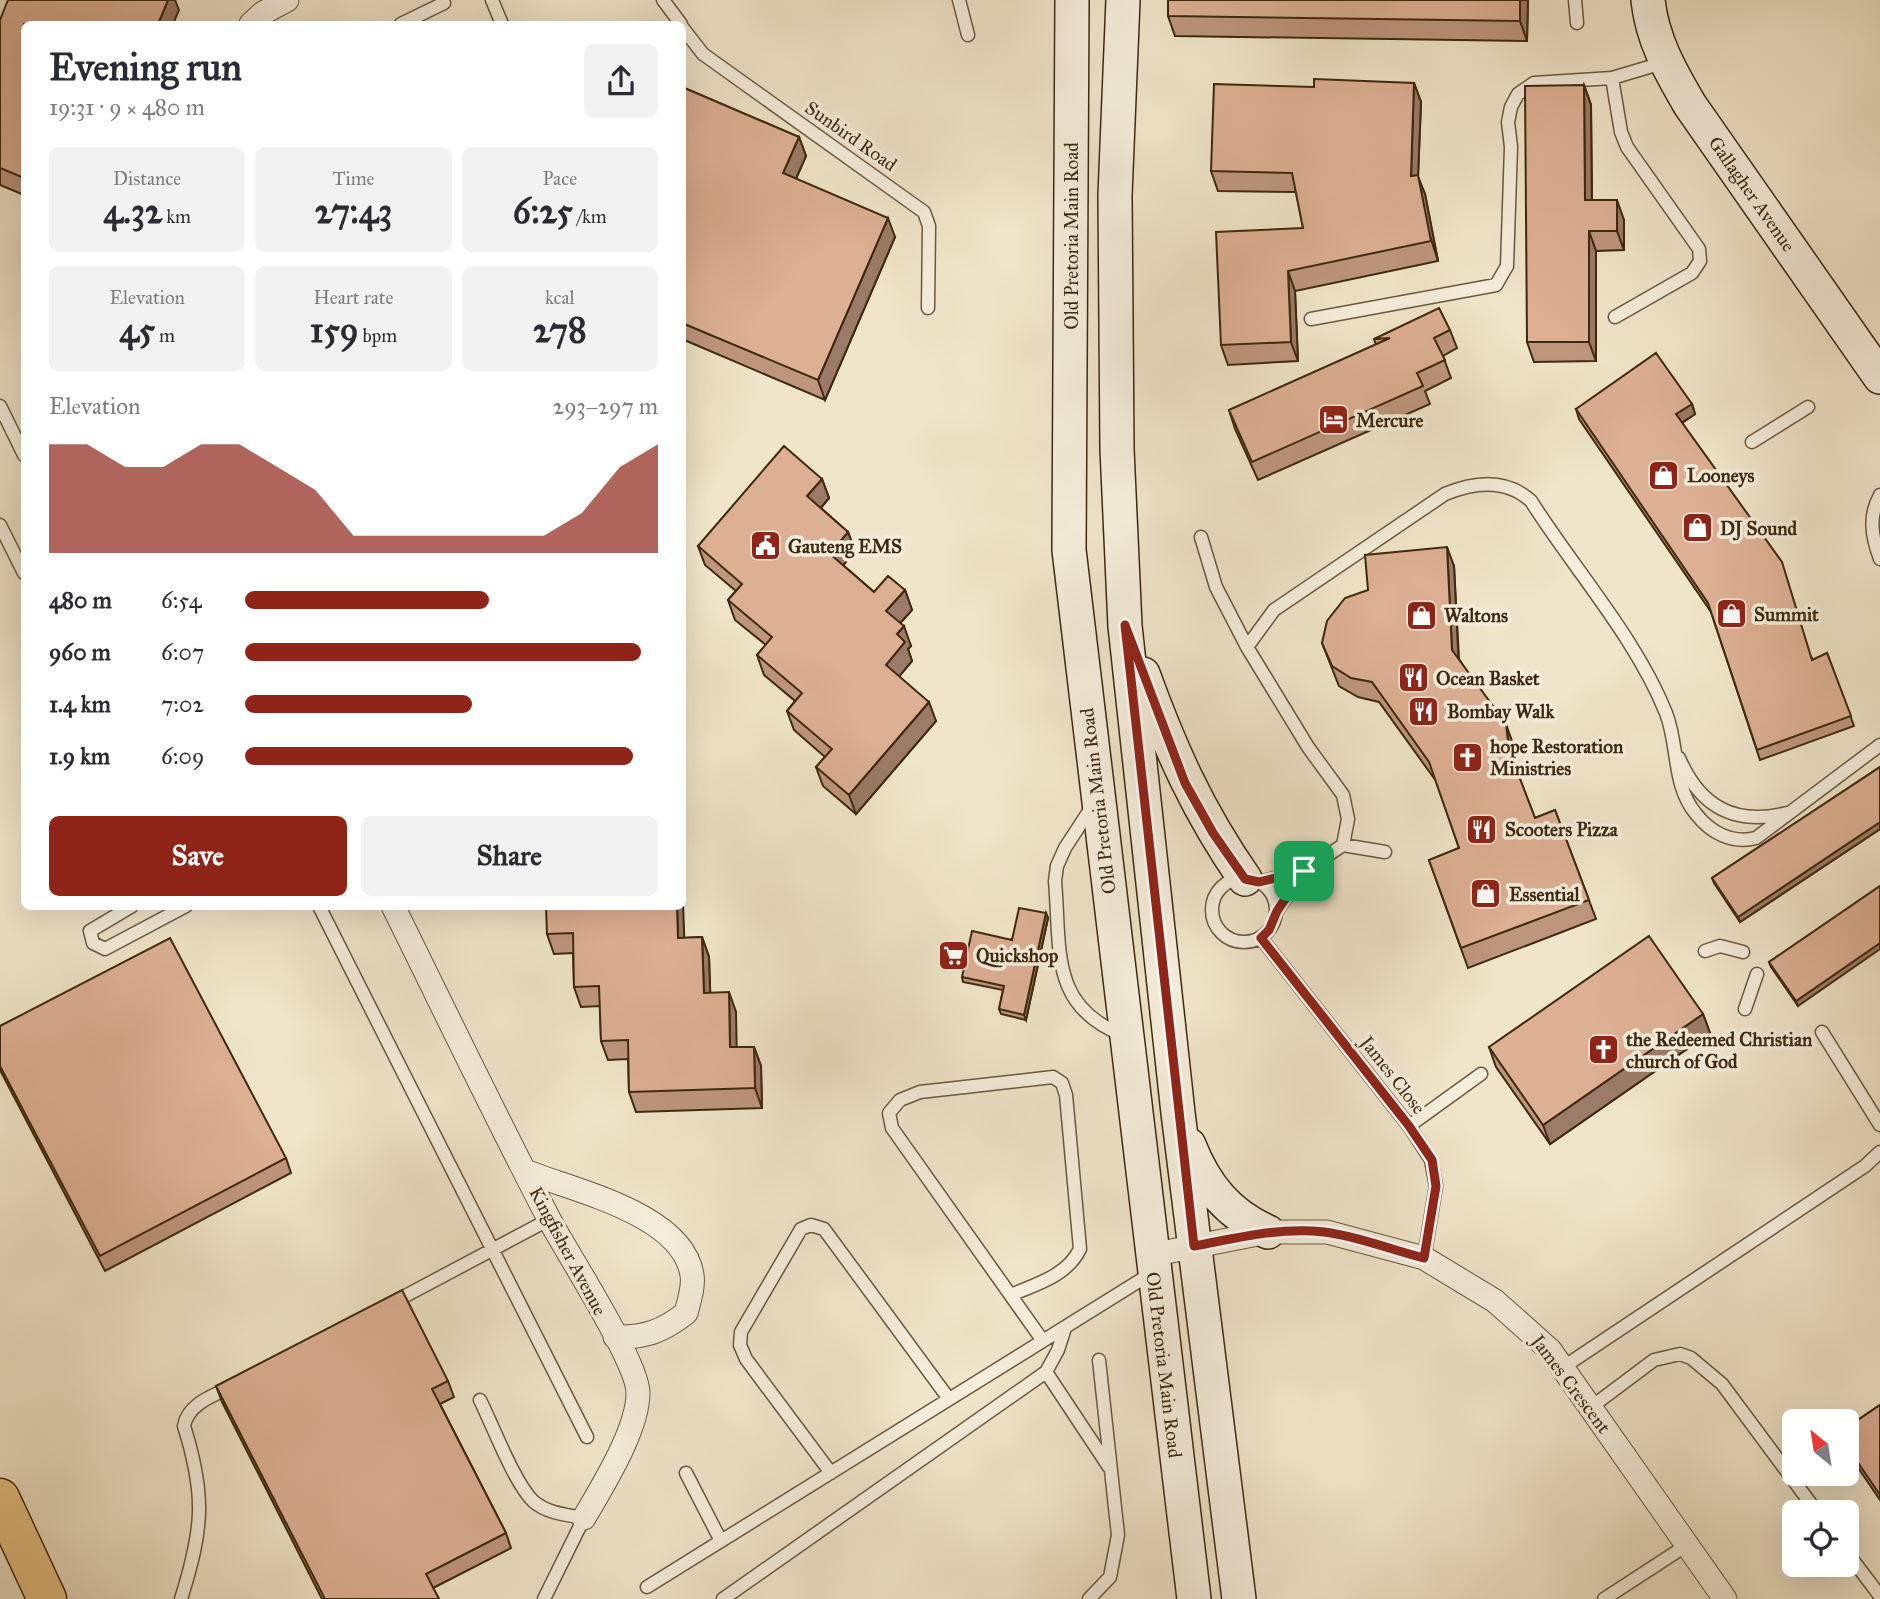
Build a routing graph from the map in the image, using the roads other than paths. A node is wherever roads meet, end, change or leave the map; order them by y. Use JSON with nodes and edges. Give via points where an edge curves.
{"nodes":[{"id":1,"x":287,"y":0,"type":"edge"},
{"id":2,"x":492,"y":0,"type":"edge"},
{"id":3,"x":663,"y":0,"type":"edge"},
{"id":4,"x":959,"y":0,"type":"edge"},
{"id":5,"x":1072,"y":0,"type":"edge"},
{"id":6,"x":1123,"y":0,"type":"edge"},
{"id":7,"x":1575,"y":0,"type":"edge"},
{"id":8,"x":1648,"y":0,"type":"edge"},
{"id":9,"x":444,"y":3,"type":"dead end"},
{"id":10,"x":254,"y":21,"type":"edge"},
{"id":11,"x":407,"y":21,"type":"edge"},
{"id":12,"x":501,"y":21,"type":"edge"},
{"id":13,"x":678,"y":21,"type":"edge"},
{"id":14,"x":1577,"y":23,"type":"dead end"},
{"id":15,"x":686,"y":32,"type":"edge"},
{"id":16,"x":968,"y":35,"type":"dead end"},
{"id":17,"x":1666,"y":62,"type":"junction"},
{"id":18,"x":1612,"y":78,"type":"junction"},
{"id":19,"x":928,"y":309,"type":"dead end"},
{"id":20,"x":1615,"y":317,"type":"dead end"},
{"id":21,"x":1311,"y":318,"type":"dead end"},
{"id":22,"x":1880,"y":377,"type":"edge"},
{"id":23,"x":0,"y":407,"type":"edge"},
{"id":24,"x":1808,"y":407,"type":"dead end"},
{"id":25,"x":1752,"y":442,"type":"dead end"},
{"id":26,"x":21,"y":449,"type":"edge"},
{"id":27,"x":1880,"y":495,"type":"edge"},
{"id":28,"x":0,"y":525,"type":"edge"},
{"id":29,"x":1200,"y":537,"type":"dead end"},
{"id":30,"x":1880,"y":559,"type":"edge"},
{"id":31,"x":21,"y":567,"type":"edge"},
{"id":32,"x":1125,"y":625,"type":"junction"},
{"id":33,"x":1247,"y":647,"type":"junction"},
{"id":34,"x":1674,"y":744,"type":"junction"},
{"id":35,"x":1880,"y":745,"type":"edge"},
{"id":36,"x":1098,"y":799,"type":"junction"},
{"id":37,"x":1794,"y":811,"type":"junction"},
{"id":38,"x":1343,"y":845,"type":"junction"},
{"id":39,"x":1385,"y":852,"type":"dead end"},
{"id":40,"x":1304,"y":871,"type":"junction"},
{"id":41,"x":1252,"y":880,"type":"junction"},
{"id":42,"x":125,"y":910,"type":"edge"},
{"id":43,"x":178,"y":910,"type":"edge"},
{"id":44,"x":321,"y":910,"type":"edge"},
{"id":45,"x":395,"y":910,"type":"edge"},
{"id":46,"x":1277,"y":911,"type":"junction"},
{"id":47,"x":1261,"y":938,"type":"junction"},
{"id":48,"x":1705,"y":951,"type":"dead end"},
{"id":49,"x":1743,"y":952,"type":"dead end"},
{"id":50,"x":1757,"y":974,"type":"dead end"},
{"id":51,"x":1745,"y":1009,"type":"dead end"},
{"id":52,"x":1822,"y":1032,"type":"dead end"},
{"id":53,"x":1125,"y":1037,"type":"junction"},
{"id":54,"x":1481,"y":1074,"type":"dead end"},
{"id":55,"x":1178,"y":1113,"type":"junction"},
{"id":56,"x":1880,"y":1125,"type":"edge"},
{"id":57,"x":1409,"y":1126,"type":"junction"},
{"id":58,"x":1880,"y":1152,"type":"edge"},
{"id":59,"x":525,"y":1171,"type":"junction"},
{"id":60,"x":550,"y":1219,"type":"junction"},
{"id":61,"x":1268,"y":1232,"type":"junction"},
{"id":62,"x":1194,"y":1246,"type":"junction"},
{"id":63,"x":492,"y":1251,"type":"junction"},
{"id":64,"x":1424,"y":1258,"type":"junction"},
{"id":65,"x":1152,"y":1264,"type":"junction"},
{"id":66,"x":1011,"y":1296,"type":"junction"},
{"id":67,"x":382,"y":1308,"type":"edge"},
{"id":68,"x":1065,"y":1328,"type":"junction"},
{"id":69,"x":615,"y":1338,"type":"junction"},
{"id":70,"x":1043,"y":1341,"type":"junction"},
{"id":71,"x":1099,"y":1360,"type":"dead end"},
{"id":72,"x":1562,"y":1368,"type":"junction"},
{"id":73,"x":1045,"y":1372,"type":"junction"},
{"id":74,"x":248,"y":1378,"type":"edge"},
{"id":75,"x":949,"y":1399,"type":"junction"},
{"id":76,"x":480,"y":1400,"type":"dead end"},
{"id":77,"x":1590,"y":1408,"type":"junction"},
{"id":78,"x":587,"y":1437,"type":"dead end"},
{"id":79,"x":1111,"y":1470,"type":"junction"},
{"id":80,"x":686,"y":1473,"type":"dead end"},
{"id":81,"x":831,"y":1473,"type":"junction"},
{"id":82,"x":0,"y":1498,"type":"edge"},
{"id":83,"x":1808,"y":1500,"type":"edge"},
{"id":84,"x":584,"y":1518,"type":"junction"},
{"id":85,"x":721,"y":1541,"type":"junction"},
{"id":86,"x":1687,"y":1545,"type":"junction"},
{"id":87,"x":1859,"y":1568,"type":"edge"},
{"id":88,"x":647,"y":1587,"type":"dead end"},
{"id":89,"x":1880,"y":1596,"type":"edge"},
{"id":90,"x":47,"y":1599,"type":"edge"},
{"id":91,"x":181,"y":1599,"type":"edge"},
{"id":92,"x":544,"y":1599,"type":"edge"},
{"id":93,"x":723,"y":1599,"type":"edge"},
{"id":94,"x":1089,"y":1599,"type":"edge"},
{"id":95,"x":1194,"y":1599,"type":"edge"},
{"id":96,"x":1239,"y":1599,"type":"edge"},
{"id":97,"x":1604,"y":1599,"type":"edge"},
{"id":98,"x":1726,"y":1599,"type":"edge"}],
"edges":[{"from":1,"to":10,"type":"street"},
{"from":2,"to":12,"type":"lane"},
{"from":3,"to":13,"type":"lane","name":"Sunbird Road"},
{"from":4,"to":16,"type":"lane"},
{"from":5,"to":36,"type":"main road","name":"Old Pretoria Main Road","via":[[1069,550]]},
{"from":6,"to":32,"type":"main road","via":[[1115,195]]},
{"from":7,"to":14,"type":"lane"},
{"from":8,"to":17,"type":"main road","name":"Gallagher Avenue","via":[[1651,27]]},
{"from":9,"to":11,"type":"lane"},
{"from":15,"to":19,"type":"lane","name":"Sunbird Road","via":[[702,54],[924,212],[929,226]]},
{"from":17,"to":18,"type":"lane"},
{"from":17,"to":22,"type":"main road","name":"Gallagher Avenue","via":[[1690,105]]},
{"from":18,"to":20,"type":"lane","via":[[1627,147],[1699,249],[1700,261],[1692,272]]},
{"from":18,"to":21,"type":"lane","via":[[1543,81],[1518,94],[1508,122],[1507,266],[1496,285]]},
{"from":23,"to":26,"type":"lane"},
{"from":24,"to":25,"type":"lane"},
{"from":27,"to":30,"type":"lane","via":[[1872,529]]},
{"from":28,"to":31,"type":"lane"},
{"from":29,"to":33,"type":"lane","via":[[1216,587]]},
{"from":32,"to":41,"type":"main road","via":[[1185,783],[1213,833]]},
{"from":32,"to":55,"type":"main road"},
{"from":33,"to":34,"type":"lane","via":[[1274,610],[1445,494],[1475,483],[1491,483],[1522,492],[1531,501],[1647,677],[1666,714]]},
{"from":33,"to":38,"type":"lane","via":[[1343,796],[1348,819]]},
{"from":34,"to":37,"type":"lane","via":[[1694,784],[1727,813],[1753,818]]},
{"from":34,"to":37,"type":"lane","via":[[1682,792],[1713,832],[1745,841]]},
{"from":35,"to":37,"type":"lane"},
{"from":36,"to":53,"type":"main road","name":"Old Pretoria Main Road"},
{"from":36,"to":53,"type":"lane","via":[[1056,866],[1064,978],[1084,1013]]},
{"from":38,"to":39,"type":"lane"},
{"from":38,"to":40,"type":"lane"},
{"from":40,"to":41,"type":"lane"},
{"from":40,"to":46,"type":"lane"},
{"from":41,"to":46,"type":"lane","via":[[1272,894]]},
{"from":41,"to":47,"type":"lane","via":[[1231,881],[1222,887],[1212,906],[1213,916],[1222,934],[1231,940]]},
{"from":42,"to":43,"type":"lane","via":[[95,926],[89,936],[93,943],[104,948]]},
{"from":44,"to":63,"type":"lane"},
{"from":45,"to":59,"type":"street","name":"Kingfisher Avenue"},
{"from":46,"to":47,"type":"lane"},
{"from":47,"to":57,"type":"lane","name":"James Close"},
{"from":48,"to":49,"type":"lane","via":[[1720,946]]},
{"from":50,"to":51,"type":"lane"},
{"from":52,"to":56,"type":"lane"},
{"from":53,"to":65,"type":"main road","name":"Old Pretoria Main Road"},
{"from":54,"to":57,"type":"lane"},
{"from":55,"to":61,"type":"main road","via":[[1194,1156],[1219,1198],[1241,1218]]},
{"from":55,"to":62,"type":"main road"},
{"from":57,"to":64,"type":"lane","name":"James Close","via":[[1435,1172]]},
{"from":58,"to":72,"type":"lane","via":[[1866,1166]]},
{"from":59,"to":60,"type":"street","name":"Kingfisher Avenue"},
{"from":59,"to":69,"type":"street","via":[[663,1228],[682,1250],[692,1276],[686,1313],[653,1334]]},
{"from":60,"to":63,"type":"lane"},
{"from":60,"to":69,"type":"street","name":"Kingfisher Avenue"},
{"from":61,"to":62,"type":"street","name":"James Crescent"},
{"from":61,"to":64,"type":"street","name":"James Crescent","via":[[1326,1232]]},
{"from":62,"to":65,"type":"street","name":"James Crescent"},
{"from":62,"to":96,"type":"main road"},
{"from":63,"to":67,"type":"lane"},
{"from":63,"to":78,"type":"lane"},
{"from":64,"to":72,"type":"street","name":"James Crescent","via":[[1495,1301],[1531,1331]]},
{"from":65,"to":68,"type":"lane"},
{"from":65,"to":95,"type":"main road","name":"Old Pretoria Main Road"},
{"from":66,"to":66,"type":"lane","via":[[892,1128],[889,1113],[900,1100],[920,1092],[1052,1077],[1062,1083],[1080,1249],[1073,1263],[1054,1276]]},
{"from":66,"to":70,"type":"lane"},
{"from":68,"to":70,"type":"lane"},
{"from":68,"to":73,"type":"lane"},
{"from":69,"to":84,"type":"street","name":"Kingfisher Avenue","via":[[638,1392],[615,1464]]},
{"from":70,"to":75,"type":"lane"},
{"from":71,"to":79,"type":"lane"},
{"from":72,"to":77,"type":"street","name":"James Crescent"},
{"from":73,"to":79,"type":"lane"},
{"from":73,"to":93,"type":"lane"},
{"from":74,"to":91,"type":"lane","via":[[199,1403],[186,1417],[184,1426],[201,1489],[199,1528]]},
{"from":75,"to":81,"type":"lane"},
{"from":75,"to":81,"type":"lane","via":[[824,1229],[811,1225],[801,1229],[740,1332],[740,1345]]},
{"from":76,"to":84,"type":"lane","via":[[534,1502],[553,1512]]},
{"from":77,"to":83,"type":"lane","via":[[1654,1360],[1680,1354],[1691,1358],[1722,1384]]},
{"from":77,"to":86,"type":"street","name":"James Crescent"},
{"from":79,"to":94,"type":"lane","via":[[1116,1556],[1110,1577]]},
{"from":80,"to":85,"type":"lane"},
{"from":81,"to":85,"type":"lane"},
{"from":82,"to":90,"type":"highway"},
{"from":84,"to":92,"type":"lane","name":"Kingfisher Avenue"},
{"from":85,"to":88,"type":"lane"},
{"from":86,"to":97,"type":"lane"},
{"from":86,"to":98,"type":"street","name":"James Crescent"},
{"from":87,"to":89,"type":"lane"}]}
